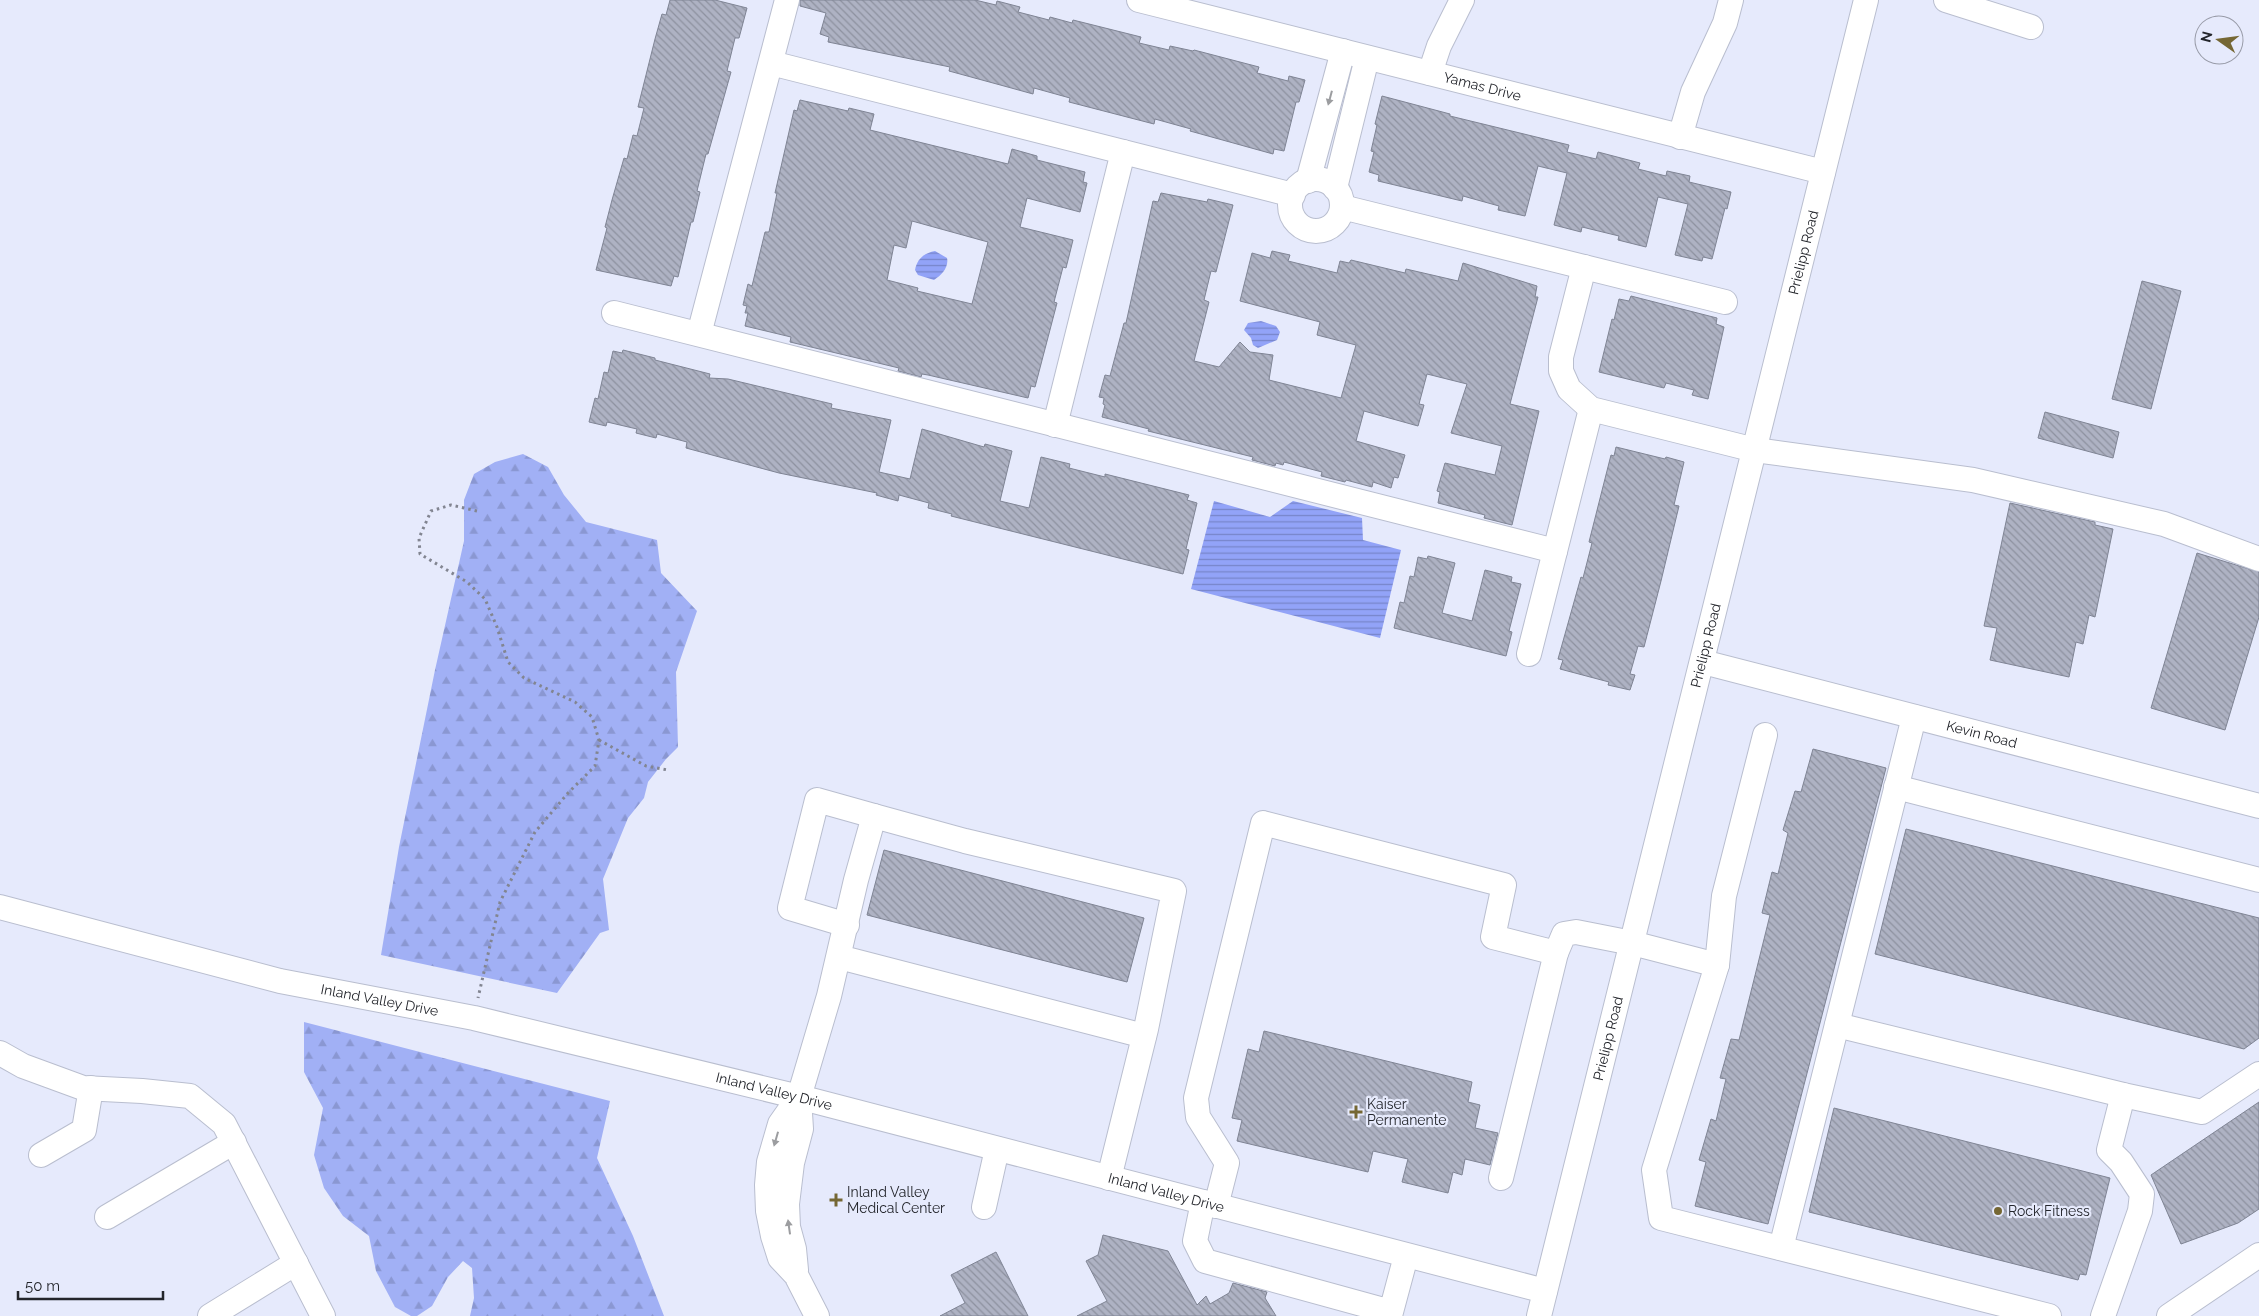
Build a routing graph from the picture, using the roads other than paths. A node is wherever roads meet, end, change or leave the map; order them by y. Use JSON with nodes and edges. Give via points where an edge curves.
{"nodes":[{"id":1,"x":787,"y":0,"type":"edge"},
{"id":2,"x":1139,"y":0,"type":"edge"},
{"id":3,"x":1462,"y":0,"type":"edge"},
{"id":4,"x":1731,"y":0,"type":"edge"},
{"id":5,"x":1866,"y":0,"type":"edge"},
{"id":6,"x":1946,"y":0,"type":"edge"},
{"id":7,"x":2031,"y":27,"type":"dead end"},
{"id":8,"x":1343,"y":51,"type":"junction"},
{"id":9,"x":1367,"y":58,"type":"junction"},
{"id":10,"x":771,"y":63,"type":"junction"},
{"id":11,"x":1430,"y":73,"type":"junction"},
{"id":12,"x":1680,"y":136,"type":"junction"},
{"id":13,"x":1123,"y":152,"type":"junction"},
{"id":14,"x":1824,"y":172,"type":"junction"},
{"id":15,"x":1300,"y":188,"type":"junction"},
{"id":16,"x":1339,"y":197,"type":"junction"},
{"id":17,"x":1584,"y":267,"type":"junction"},
{"id":18,"x":1725,"y":302,"type":"dead end"},
{"id":19,"x":614,"y":313,"type":"dead end"},
{"id":20,"x":699,"y":334,"type":"junction"},
{"id":21,"x":1591,"y":409,"type":"junction"},
{"id":22,"x":1055,"y":425,"type":"junction"},
{"id":23,"x":1755,"y":450,"type":"junction"},
{"id":24,"x":1555,"y":551,"type":"junction"},
{"id":25,"x":2259,"y":559,"type":"edge"},
{"id":26,"x":1529,"y":654,"type":"dead end"},
{"id":27,"x":1703,"y":662,"type":"junction"},
{"id":28,"x":1914,"y":717,"type":"junction"},
{"id":29,"x":1765,"y":735,"type":"dead end"},
{"id":30,"x":1896,"y":787,"type":"junction"},
{"id":31,"x":2259,"y":806,"type":"edge"},
{"id":32,"x":874,"y":816,"type":"junction"},
{"id":33,"x":2259,"y":880,"type":"edge"},
{"id":34,"x":0,"y":907,"type":"edge"},
{"id":35,"x":847,"y":925,"type":"junction"},
{"id":36,"x":1632,"y":943,"type":"junction"},
{"id":37,"x":1556,"y":953,"type":"junction"},
{"id":38,"x":839,"y":957,"type":"junction"},
{"id":39,"x":1717,"y":965,"type":"junction"},
{"id":40,"x":1837,"y":1025,"type":"junction"},
{"id":41,"x":1144,"y":1036,"type":"junction"},
{"id":42,"x":0,"y":1053,"type":"edge"},
{"id":43,"x":2259,"y":1074,"type":"edge"},
{"id":44,"x":91,"y":1088,"type":"junction"},
{"id":45,"x":2123,"y":1095,"type":"junction"},
{"id":46,"x":799,"y":1097,"type":"junction"},
{"id":47,"x":234,"y":1142,"type":"junction"},
{"id":48,"x":997,"y":1149,"type":"junction"},
{"id":49,"x":41,"y":1155,"type":"dead end"},
{"id":50,"x":1109,"y":1178,"type":"junction"},
{"id":51,"x":1501,"y":1178,"type":"dead end"},
{"id":52,"x":1210,"y":1204,"type":"junction"},
{"id":53,"x":984,"y":1207,"type":"dead end"},
{"id":54,"x":107,"y":1217,"type":"dead end"},
{"id":55,"x":1781,"y":1248,"type":"junction"},
{"id":56,"x":2259,"y":1254,"type":"edge"},
{"id":57,"x":1406,"y":1256,"type":"junction"},
{"id":58,"x":296,"y":1263,"type":"junction"},
{"id":59,"x":1545,"y":1291,"type":"junction"},
{"id":60,"x":210,"y":1316,"type":"edge"},
{"id":61,"x":323,"y":1316,"type":"edge"},
{"id":62,"x":817,"y":1316,"type":"edge"},
{"id":63,"x":1539,"y":1316,"type":"edge"},
{"id":64,"x":2049,"y":1316,"type":"edge"},
{"id":65,"x":2103,"y":1316,"type":"edge"},
{"id":66,"x":2169,"y":1316,"type":"edge"}],
"edges":[{"from":1,"to":10,"type":"street"},
{"from":2,"to":8,"type":"street","name":"Yamas Drive"},
{"from":3,"to":11,"type":"street","via":[[1439,46]]},
{"from":4,"to":12,"type":"street","via":[[1725,23],[1693,92]]},
{"from":5,"to":14,"type":"street","name":"Prielipp Road"},
{"from":6,"to":7,"type":"street"},
{"from":8,"to":9,"type":"street","name":"Yamas Drive"},
{"from":8,"to":15,"type":"street","one_way":true},
{"from":9,"to":11,"type":"street","name":"Yamas Drive"},
{"from":9,"to":16,"type":"street"},
{"from":10,"to":13,"type":"street"},
{"from":10,"to":20,"type":"street"},
{"from":11,"to":12,"type":"street","name":"Yamas Drive"},
{"from":12,"to":14,"type":"street","name":"Yamas Drive"},
{"from":13,"to":15,"type":"street"},
{"from":13,"to":22,"type":"street"},
{"from":14,"to":23,"type":"street","name":"Prielipp Road"},
{"from":15,"to":16,"type":"street","via":[[1324,180]]},
{"from":15,"to":16,"type":"street","via":[[1291,208],[1293,216],[1313,231],[1322,231],[1336,222]]},
{"from":16,"to":17,"type":"street"},
{"from":17,"to":18,"type":"street"},
{"from":17,"to":21,"type":"street","via":[[1560,357],[1561,372],[1569,389]]},
{"from":19,"to":20,"type":"street"},
{"from":20,"to":22,"type":"street"},
{"from":21,"to":23,"type":"street"},
{"from":21,"to":24,"type":"street"},
{"from":22,"to":24,"type":"street"},
{"from":23,"to":25,"type":"street","via":[[1972,480],[2164,524]]},
{"from":23,"to":27,"type":"street","name":"Prielipp Road"},
{"from":24,"to":26,"type":"street"},
{"from":27,"to":28,"type":"street","name":"Kevin Road"},
{"from":27,"to":36,"type":"street","name":"Prielipp Road"},
{"from":28,"to":30,"type":"street"},
{"from":28,"to":31,"type":"street","name":"Kevin Road"},
{"from":29,"to":39,"type":"street","via":[[1724,896]]},
{"from":30,"to":33,"type":"street"},
{"from":30,"to":40,"type":"street"},
{"from":32,"to":35,"type":"street"},
{"from":32,"to":35,"type":"street","via":[[817,800],[790,908]]},
{"from":32,"to":41,"type":"street","via":[[1174,891]]},
{"from":34,"to":46,"type":"street","name":"Inland Valley Drive","via":[[280,981],[474,1018]]},
{"from":35,"to":38,"type":"street"},
{"from":36,"to":37,"type":"street","via":[[1576,932],[1564,934]]},
{"from":36,"to":39,"type":"street"},
{"from":36,"to":59,"type":"street","name":"Prielipp Road"},
{"from":37,"to":51,"type":"street"},
{"from":37,"to":52,"type":"street","via":[[1493,937],[1504,885],[1263,823],[1196,1098],[1198,1117],[1227,1163]]},
{"from":38,"to":41,"type":"street"},
{"from":38,"to":46,"type":"street"},
{"from":39,"to":55,"type":"street","via":[[1654,1170],[1661,1218]]},
{"from":40,"to":45,"type":"street"},
{"from":40,"to":55,"type":"street"},
{"from":41,"to":50,"type":"street"},
{"from":42,"to":44,"type":"street","via":[[23,1066]]},
{"from":43,"to":45,"type":"street","via":[[2202,1112]]},
{"from":44,"to":47,"type":"street","via":[[190,1096],[224,1124]]},
{"from":44,"to":49,"type":"street","via":[[84,1130]]},
{"from":45,"to":65,"type":"street","via":[[2110,1150],[2142,1194],[2140,1211]]},
{"from":46,"to":48,"type":"street","name":"Inland Valley Drive"},
{"from":46,"to":62,"type":"street","via":[[801,1129],[792,1163],[788,1227],[796,1275]]},
{"from":47,"to":54,"type":"street"},
{"from":47,"to":58,"type":"street"},
{"from":48,"to":50,"type":"street","name":"Inland Valley Drive"},
{"from":48,"to":53,"type":"street"},
{"from":50,"to":52,"type":"street","name":"Inland Valley Drive"},
{"from":52,"to":57,"type":"street","name":"Inland Valley Drive"},
{"from":52,"to":57,"type":"street","via":[[1194,1241],[1205,1260],[1392,1312]]},
{"from":55,"to":64,"type":"street"},
{"from":56,"to":66,"type":"street"},
{"from":57,"to":59,"type":"street","name":"Inland Valley Drive"},
{"from":58,"to":60,"type":"street"},
{"from":58,"to":61,"type":"street"},
{"from":59,"to":63,"type":"street","name":"Prielipp Road"}]}
